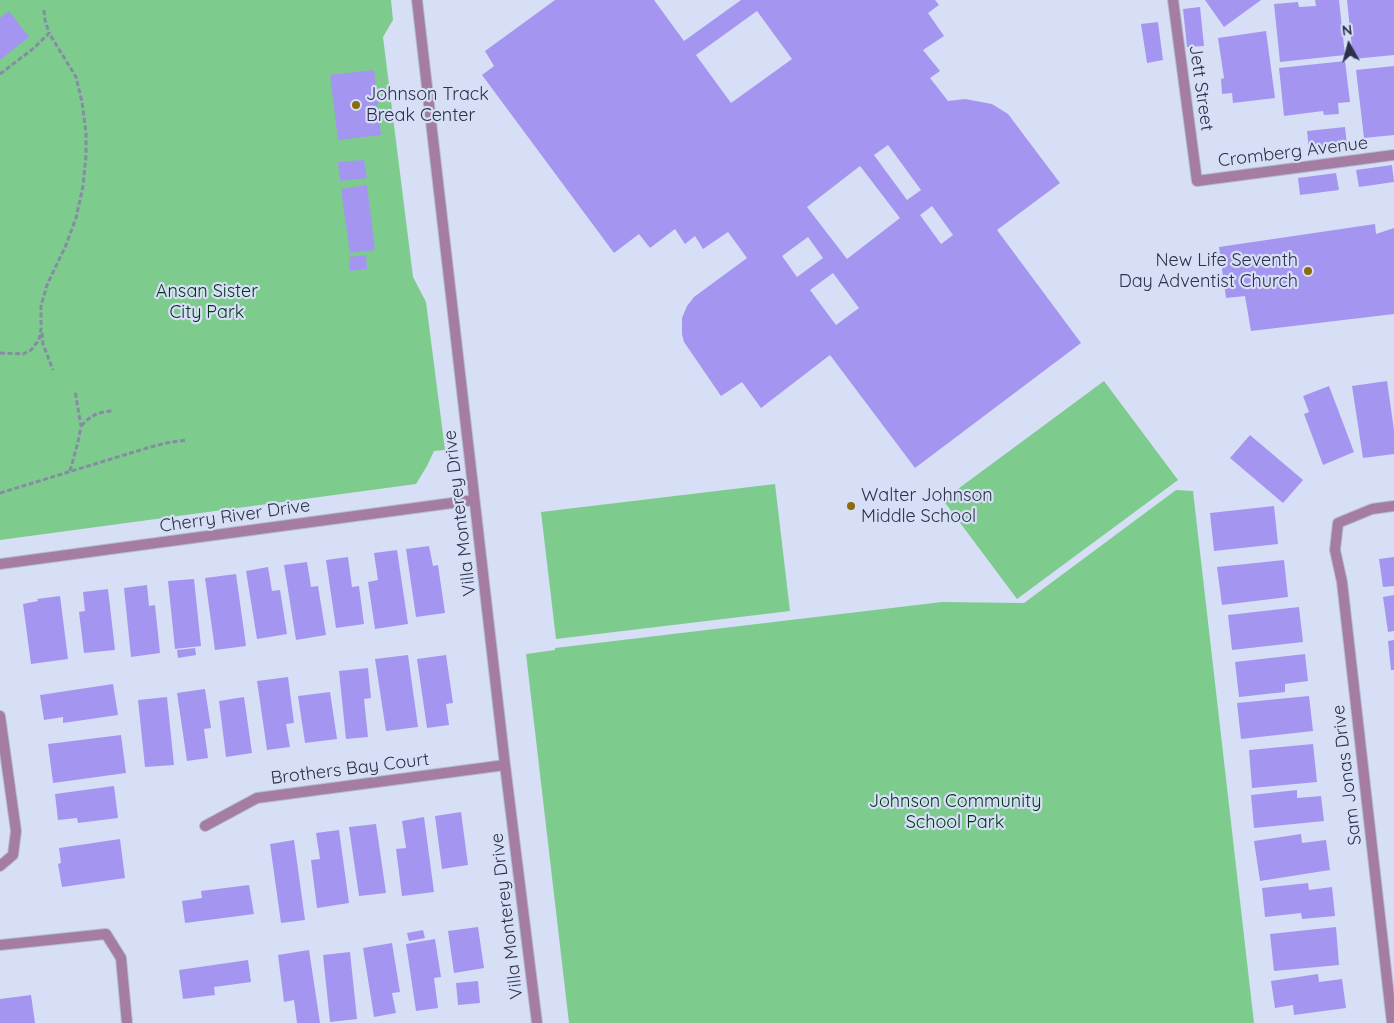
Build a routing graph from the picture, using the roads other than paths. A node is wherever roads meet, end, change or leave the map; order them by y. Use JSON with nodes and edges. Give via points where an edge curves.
{"nodes":[{"id":1,"x":417,"y":0,"type":"edge"},
{"id":2,"x":1173,"y":0,"type":"edge"},
{"id":3,"x":1394,"y":155,"type":"edge"},
{"id":4,"x":1197,"y":180,"type":"joint"},
{"id":5,"x":474,"y":500,"type":"junction"},
{"id":6,"x":1394,"y":506,"type":"edge"},
{"id":7,"x":0,"y":564,"type":"edge"},
{"id":8,"x":0,"y":716,"type":"edge"},
{"id":9,"x":505,"y":765,"type":"junction"},
{"id":10,"x":205,"y":826,"type":"dead end"},
{"id":11,"x":0,"y":866,"type":"edge"},
{"id":12,"x":0,"y":945,"type":"edge"},
{"id":13,"x":127,"y":1023,"type":"edge"},
{"id":14,"x":537,"y":1023,"type":"edge"},
{"id":15,"x":1392,"y":1023,"type":"edge"}],
"edges":[{"from":1,"to":5,"type":"street","name":"Villa Monterey Drive"},
{"from":2,"to":4,"type":"street","name":"Jett Street"},
{"from":3,"to":4,"type":"street","name":"Cromberg Avenue"},
{"from":5,"to":7,"type":"street","name":"Cherry River Drive"},
{"from":5,"to":9,"type":"street","name":"Villa Monterey Drive"},
{"from":6,"to":15,"type":"street","name":"Sam Jonas Drive","via":[[1372,508],[1338,523],[1336,550]]},
{"from":8,"to":11,"type":"street","via":[[16,831],[13,855]]},
{"from":9,"to":10,"type":"street","name":"Brothers Bay Court","via":[[257,798]]},
{"from":9,"to":14,"type":"street","name":"Villa Monterey Drive"},
{"from":12,"to":13,"type":"street","via":[[106,934],[121,958]]}]}
